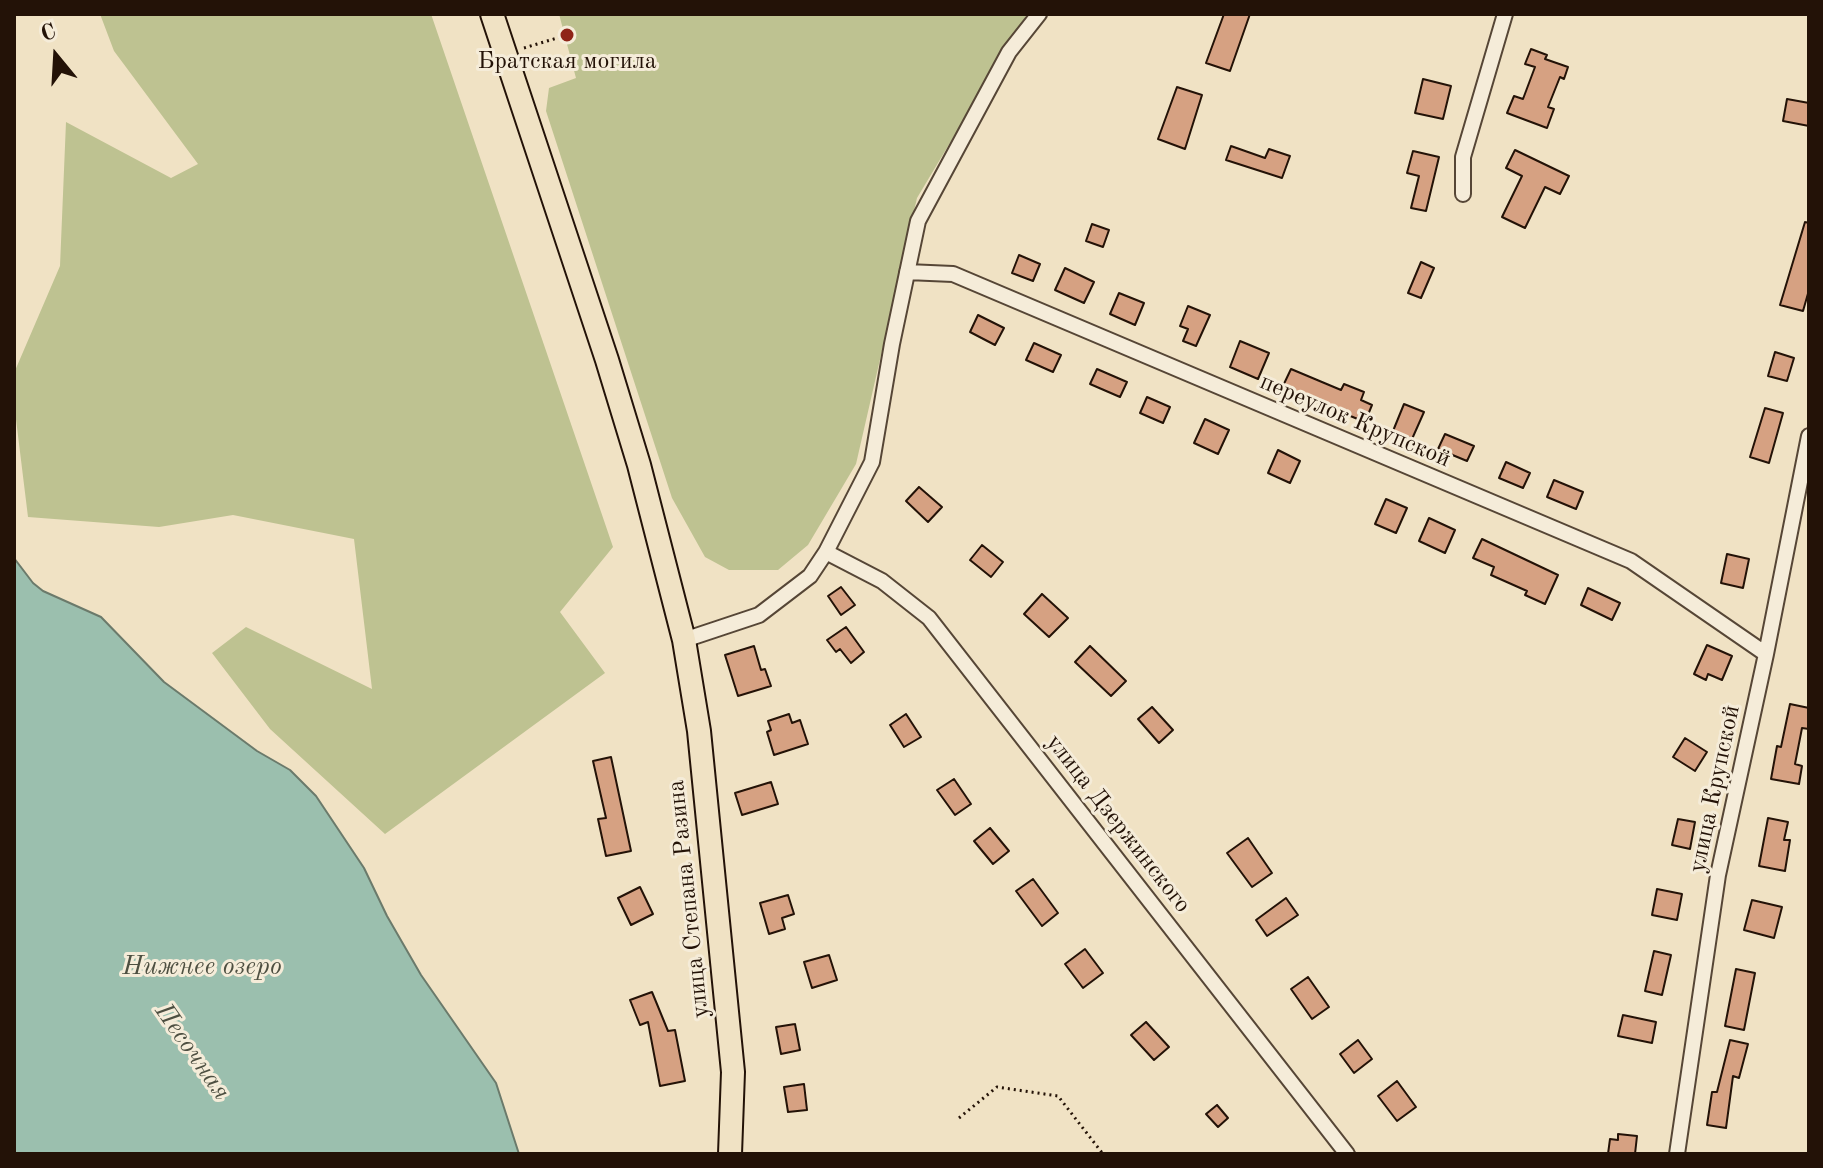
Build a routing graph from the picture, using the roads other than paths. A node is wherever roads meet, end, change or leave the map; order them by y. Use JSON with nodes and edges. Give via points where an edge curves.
{"nodes":[{"id":1,"x":492,"y":14,"type":"edge"},
{"id":2,"x":1039,"y":14,"type":"edge"},
{"id":3,"x":1505,"y":14,"type":"edge"},
{"id":4,"x":1463,"y":194,"type":"dead end"},
{"id":5,"x":907,"y":272,"type":"junction"},
{"id":6,"x":1809,"y":436,"type":"edge"},
{"id":7,"x":826,"y":552,"type":"junction"},
{"id":8,"x":684,"y":640,"type":"junction"},
{"id":9,"x":1766,"y":654,"type":"junction"},
{"id":10,"x":730,"y":1154,"type":"edge"},
{"id":11,"x":1347,"y":1154,"type":"edge"},
{"id":12,"x":1677,"y":1154,"type":"edge"}],
"edges":[{"from":1,"to":8,"type":"main road","name":"улица Степана Разина","via":[[612,375]]},
{"from":2,"to":5,"type":"street","via":[[1009,52],[918,221]]},
{"from":3,"to":4,"type":"street","via":[[1463,157]]},
{"from":5,"to":7,"type":"street","via":[[872,462]]},
{"from":5,"to":9,"type":"street","name":"переулок Крупской","via":[[953,274],[1631,561]]},
{"from":6,"to":9,"type":"street","name":"улица Крупской"},
{"from":7,"to":8,"type":"street","via":[[810,576],[759,615]]},
{"from":7,"to":11,"type":"street","name":"улица Дзержинского","via":[[882,581],[929,618]]},
{"from":8,"to":10,"type":"main road","name":"улица Степана Разина","via":[[699,731],[731,1057]]},
{"from":9,"to":12,"type":"street","name":"улица Крупской","via":[[1718,875]]}]}
